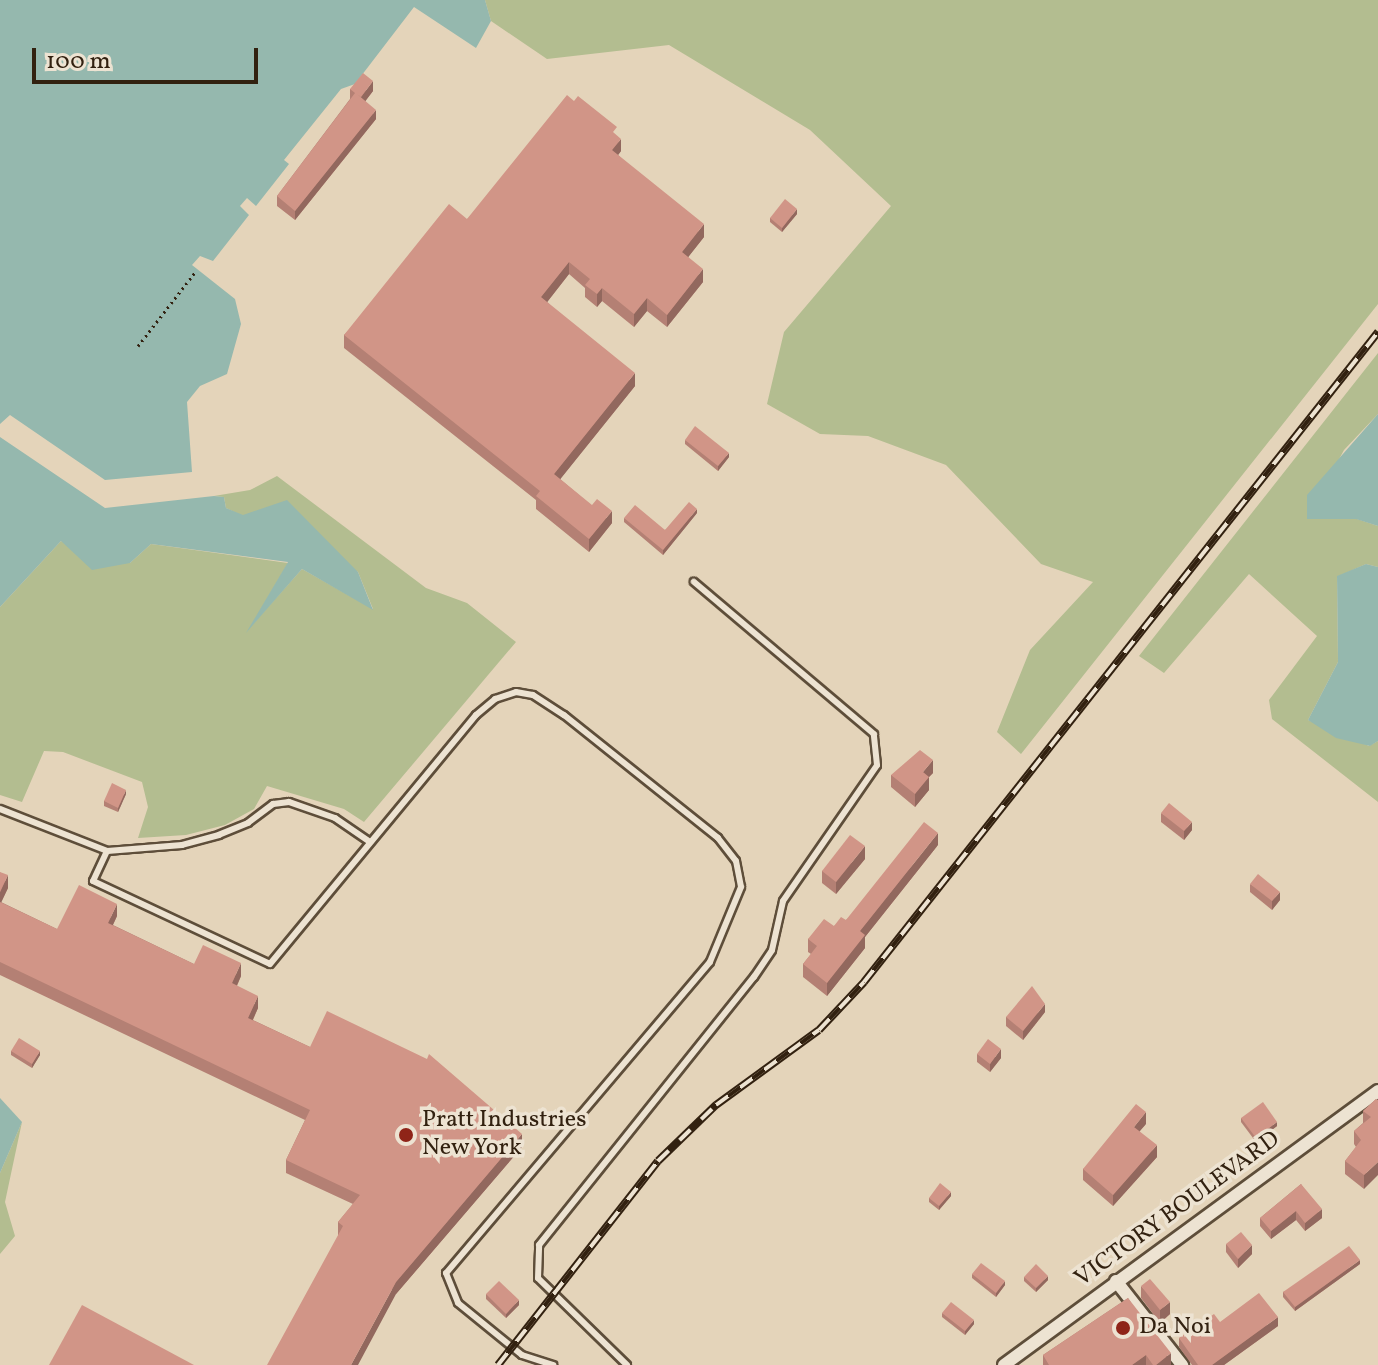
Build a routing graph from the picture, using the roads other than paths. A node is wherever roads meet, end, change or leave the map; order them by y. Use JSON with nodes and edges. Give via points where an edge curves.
{"nodes":[{"id":1,"x":694,"y":582,"type":"dead end"},
{"id":2,"x":0,"y":809,"type":"edge"},
{"id":3,"x":370,"y":842,"type":"junction"},
{"id":4,"x":107,"y":851,"type":"junction"},
{"id":5,"x":1378,"y":1092,"type":"edge"},
{"id":6,"x":1116,"y":1281,"type":"junction"},
{"id":7,"x":522,"y":1355,"type":"junction"},
{"id":8,"x":525,"y":1365,"type":"edge"},
{"id":9,"x":553,"y":1365,"type":"edge"},
{"id":10,"x":627,"y":1365,"type":"edge"},
{"id":11,"x":1004,"y":1365,"type":"edge"},
{"id":12,"x":1182,"y":1365,"type":"edge"}],
"edges":[{"from":1,"to":10,"type":"lane","via":[[874,734],[877,765],[783,901],[772,950],[754,977],[539,1245],[538,1278]]},
{"from":2,"to":4,"type":"lane"},
{"from":3,"to":4,"type":"lane","via":[[335,818],[289,802],[273,804],[248,823],[219,835],[182,845]]},
{"from":3,"to":4,"type":"lane","via":[[270,964],[93,881]]},
{"from":3,"to":7,"type":"lane","via":[[476,715],[505,694],[525,693],[564,715],[718,838],[741,876],[710,962],[446,1273],[458,1303]]},
{"from":5,"to":6,"type":"street","name":"VICTORY BOULEVARD"},
{"from":6,"to":11,"type":"street","name":"VICTORY BOULEVARD"},
{"from":6,"to":12,"type":"street"},
{"from":7,"to":8,"type":"lane"},
{"from":7,"to":9,"type":"lane"}]}
